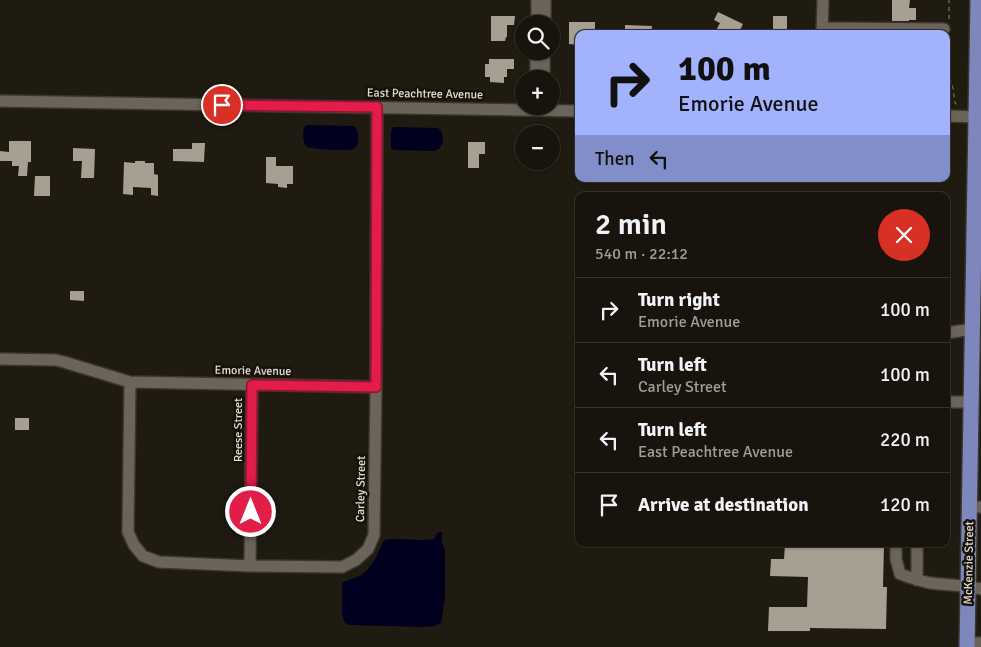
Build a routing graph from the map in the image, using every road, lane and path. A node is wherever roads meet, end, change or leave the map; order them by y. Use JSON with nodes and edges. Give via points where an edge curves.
{"nodes":[{"id":1,"x":537,"y":0,"type":"edge"},
{"id":2,"x":545,"y":0,"type":"edge"},
{"id":3,"x":823,"y":0,"type":"edge"},
{"id":4,"x":949,"y":0,"type":"edge"},
{"id":5,"x":978,"y":0,"type":"edge"},
{"id":6,"x":537,"y":15,"type":"edge"},
{"id":7,"x":545,"y":15,"type":"edge"},
{"id":8,"x":822,"y":30,"type":"edge"},
{"id":9,"x":947,"y":30,"type":"edge"},
{"id":10,"x":950,"y":78,"type":"edge"},
{"id":11,"x":0,"y":101,"type":"edge"},
{"id":12,"x":377,"y":107,"type":"junction"},
{"id":13,"x":515,"y":108,"type":"edge"},
{"id":14,"x":560,"y":110,"type":"edge"},
{"id":15,"x":575,"y":111,"type":"edge"},
{"id":16,"x":950,"y":116,"type":"edge"},
{"id":17,"x":978,"y":117,"type":"edge"},
{"id":18,"x":978,"y":249,"type":"edge"},
{"id":19,"x":972,"y":329,"type":"junction"},
{"id":20,"x":950,"y":332,"type":"edge"},
{"id":21,"x":0,"y":359,"type":"edge"},
{"id":22,"x":130,"y":382,"type":"junction"},
{"id":23,"x":976,"y":382,"type":"edge"},
{"id":24,"x":252,"y":385,"type":"junction"},
{"id":25,"x":376,"y":387,"type":"junction"},
{"id":26,"x":950,"y":402,"type":"edge"},
{"id":27,"x":971,"y":402,"type":"junction"},
{"id":28,"x":976,"y":461,"type":"edge"},
{"id":29,"x":975,"y":507,"type":"edge"},
{"id":30,"x":896,"y":547,"type":"edge"},
{"id":31,"x":917,"y":547,"type":"edge"},
{"id":32,"x":250,"y":566,"type":"junction"},
{"id":33,"x":917,"y":580,"type":"junction"},
{"id":34,"x":975,"y":587,"type":"edge"},
{"id":35,"x":972,"y":644,"type":"edge"}],
"edges":[{"from":1,"to":6,"type":"street"},
{"from":2,"to":7,"type":"street"},
{"from":3,"to":8,"type":"street"},
{"from":4,"to":9,"type":"path"},
{"from":5,"to":17,"type":"main road","name":"McKenzie Street"},
{"from":10,"to":17,"type":"path","via":[[955,103]]},
{"from":11,"to":12,"type":"street","name":"East Peachtree Avenue"},
{"from":12,"to":13,"type":"street","name":"East Peachtree Avenue"},
{"from":12,"to":25,"type":"street","name":"Carley Street"},
{"from":14,"to":15,"type":"street","name":"East Peachtree Avenue"},
{"from":16,"to":17,"type":"street"},
{"from":17,"to":18,"type":"main road","name":"McKenzie Street"},
{"from":18,"to":19,"type":"main road","name":"McKenzie Street"},
{"from":19,"to":20,"type":"street"},
{"from":19,"to":23,"type":"main road","name":"McKenzie Street"},
{"from":21,"to":22,"type":"street","name":"Emorie Avenue","via":[[56,360]]},
{"from":22,"to":24,"type":"street","name":"Emorie Avenue"},
{"from":22,"to":32,"type":"street","name":"Carley Street","via":[[128,532],[134,545],[143,556],[159,562]]},
{"from":23,"to":27,"type":"main road","name":"McKenzie Street"},
{"from":24,"to":25,"type":"street","name":"Emorie Avenue"},
{"from":24,"to":32,"type":"street","name":"Reese Street"},
{"from":25,"to":32,"type":"street","name":"Carley Street","via":[[374,535],[368,549],[342,567]]},
{"from":26,"to":27,"type":"street"},
{"from":27,"to":28,"type":"main road","name":"McKenzie Street"},
{"from":28,"to":29,"type":"main road","name":"McKenzie Street"},
{"from":29,"to":34,"type":"main road","name":"McKenzie Street"},
{"from":30,"to":33,"type":"street","via":[[900,574]]},
{"from":31,"to":33,"type":"street"},
{"from":33,"to":34,"type":"street"},
{"from":34,"to":35,"type":"main road","name":"McKenzie Street"}]}
